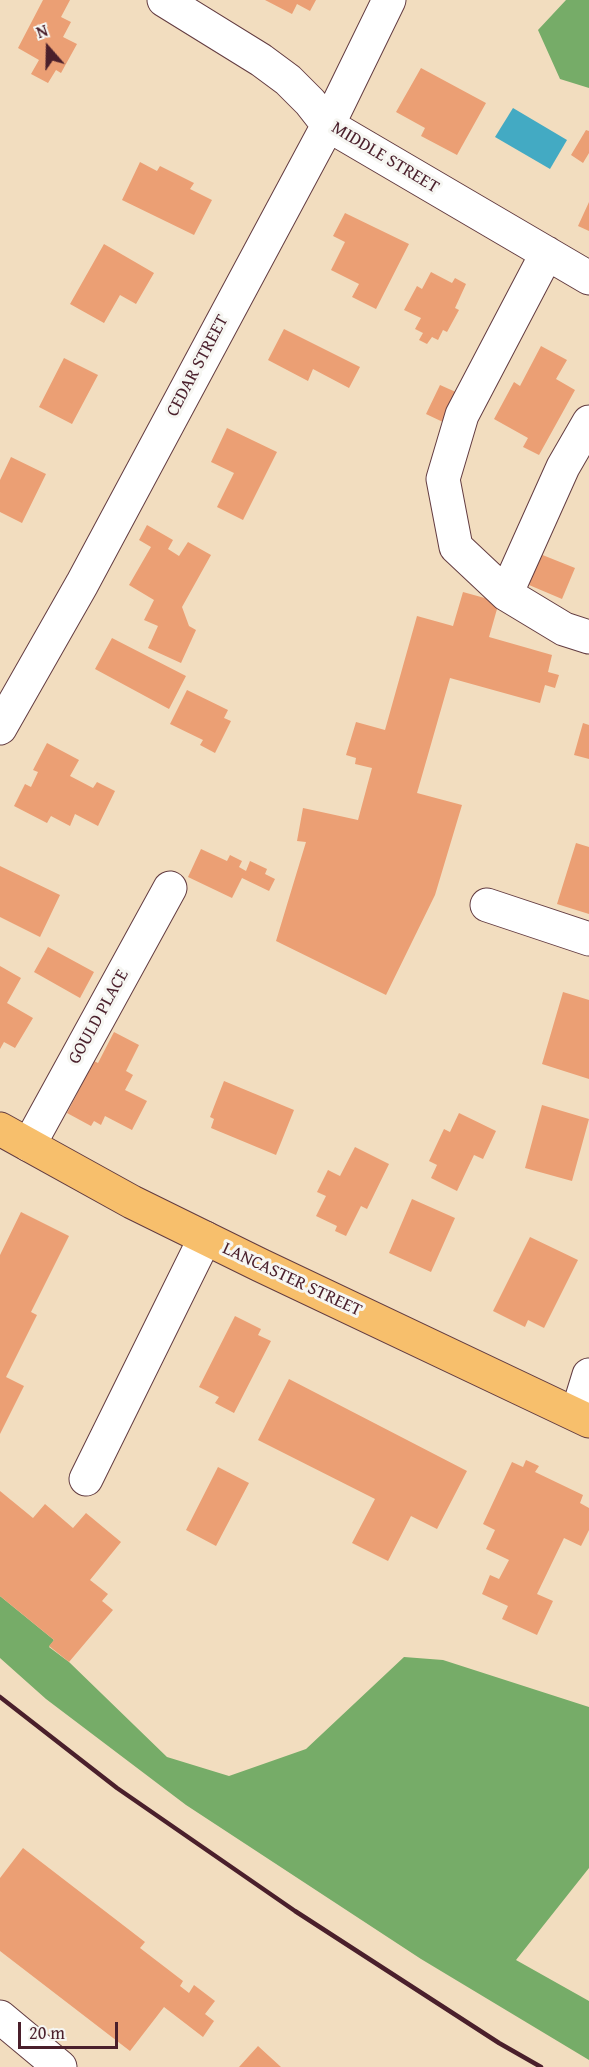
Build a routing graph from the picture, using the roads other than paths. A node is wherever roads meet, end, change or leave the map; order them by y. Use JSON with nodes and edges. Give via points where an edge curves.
{"nodes":[{"id":1,"x":164,"y":0,"type":"edge"},
{"id":2,"x":389,"y":0,"type":"edge"},
{"id":3,"x":328,"y":125,"type":"junction"},
{"id":4,"x":547,"y":253,"type":"junction"},
{"id":5,"x":589,"y":278,"type":"edge"},
{"id":6,"x":589,"y":422,"type":"edge"},
{"id":7,"x":506,"y":594,"type":"junction"},
{"id":8,"x":589,"y":637,"type":"edge"},
{"id":9,"x":0,"y":728,"type":"edge"},
{"id":10,"x":170,"y":888,"type":"dead end"},
{"id":11,"x":487,"y":905,"type":"dead end"},
{"id":12,"x":589,"y":939,"type":"edge"},
{"id":13,"x":0,"y":1129,"type":"edge"},
{"id":14,"x":29,"y":1145,"type":"junction"},
{"id":15,"x":205,"y":1238,"type":"junction"},
{"id":16,"x":589,"y":1375,"type":"edge"},
{"id":17,"x":583,"y":1418,"type":"edge"},
{"id":18,"x":86,"y":1479,"type":"dead end"},
{"id":19,"x":0,"y":2017,"type":"edge"},
{"id":20,"x":60,"y":2067,"type":"edge"}],
"edges":[{"from":1,"to":3,"type":"street","name":"MIDDLE STREET","via":[[288,80]]},
{"from":2,"to":3,"type":"street","name":"CEDAR STREET"},
{"from":3,"to":4,"type":"street","name":"MIDDLE STREET"},
{"from":3,"to":9,"type":"street","name":"CEDAR STREET","via":[[82,584]]},
{"from":4,"to":5,"type":"street","name":"MIDDLE STREET"},
{"from":4,"to":7,"type":"street","via":[[462,415],[443,479],[456,547]]},
{"from":6,"to":7,"type":"street","via":[[563,467]]},
{"from":7,"to":8,"type":"street","via":[[564,629]]},
{"from":10,"to":14,"type":"street","name":"GOULD PLACE"},
{"from":11,"to":12,"type":"street"},
{"from":13,"to":14,"type":"main road","name":"LANCASTER STREET"},
{"from":14,"to":15,"type":"main road","name":"LANCASTER STREET"},
{"from":15,"to":17,"type":"main road","name":"LANCASTER STREET"},
{"from":15,"to":18,"type":"street"},
{"from":16,"to":17,"type":"street"},
{"from":19,"to":20,"type":"street"}]}
